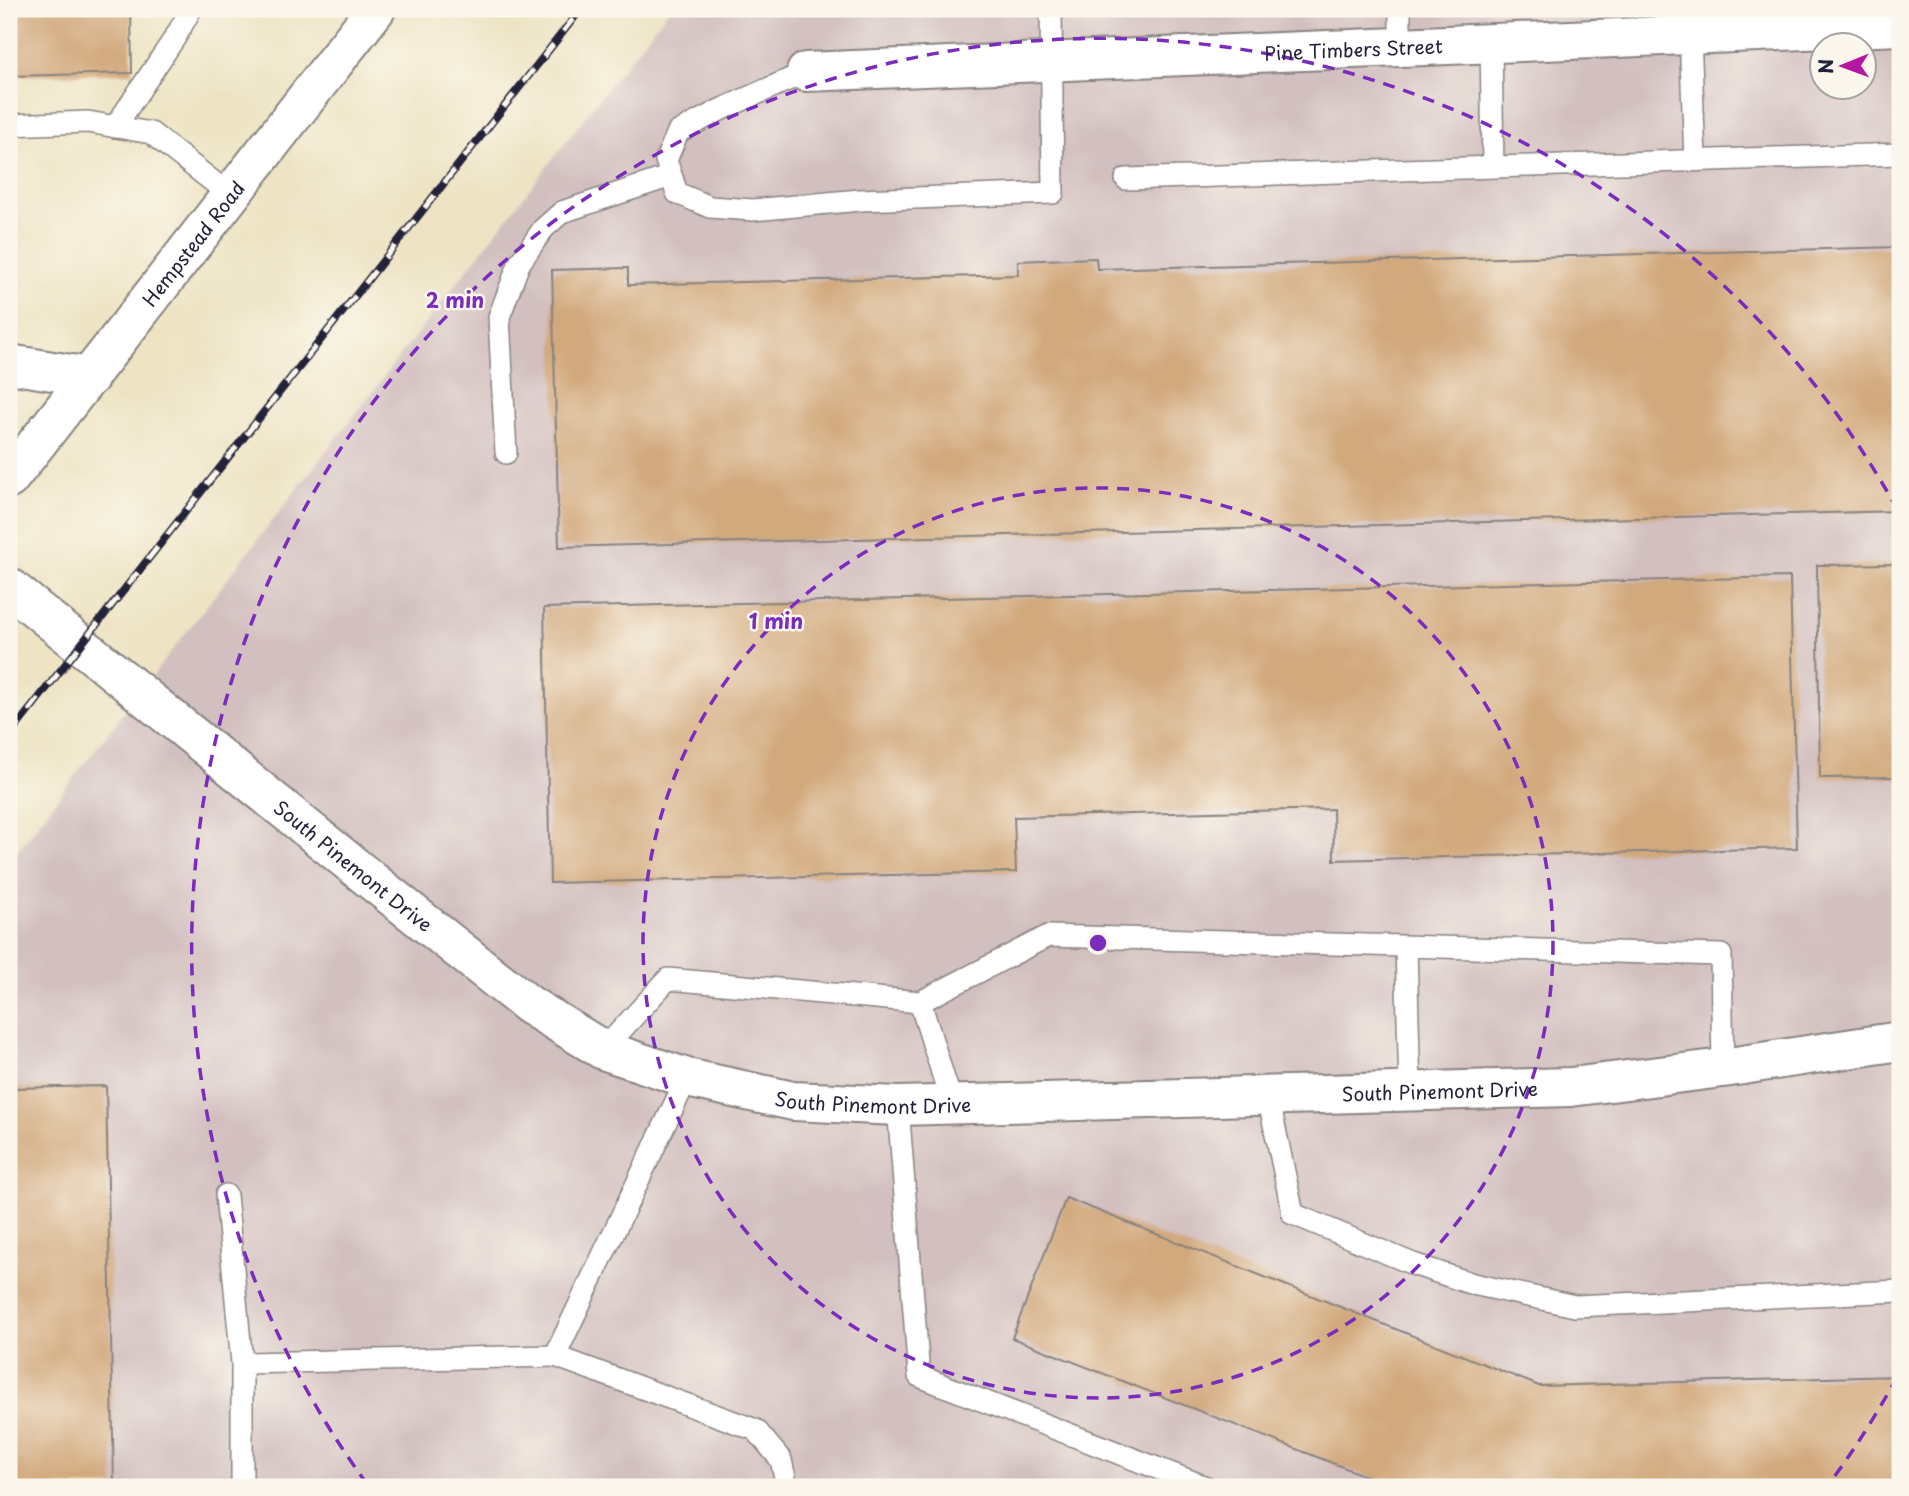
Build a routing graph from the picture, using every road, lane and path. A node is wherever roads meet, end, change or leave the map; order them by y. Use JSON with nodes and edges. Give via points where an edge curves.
{"nodes":[{"id":1,"x":191,"y":9,"type":"edge"},
{"id":2,"x":376,"y":9,"type":"edge"},
{"id":3,"x":1051,"y":9,"type":"edge"},
{"id":4,"x":1400,"y":9,"type":"edge"},
{"id":5,"x":1783,"y":20,"type":"edge"},
{"id":6,"x":1900,"y":26,"type":"edge"},
{"id":7,"x":1690,"y":35,"type":"junction"},
{"id":8,"x":1491,"y":43,"type":"junction"},
{"id":9,"x":1399,"y":47,"type":"junction"},
{"id":10,"x":1053,"y":62,"type":"junction"},
{"id":11,"x":806,"y":72,"type":"joint"},
{"id":12,"x":9,"y":125,"type":"edge"},
{"id":13,"x":115,"y":127,"type":"junction"},
{"id":14,"x":1900,"y":153,"type":"edge"},
{"id":15,"x":1695,"y":160,"type":"junction"},
{"id":16,"x":1493,"y":167,"type":"junction"},
{"id":17,"x":671,"y":176,"type":"junction"},
{"id":18,"x":1126,"y":179,"type":"dead end"},
{"id":19,"x":230,"y":195,"type":"junction"},
{"id":20,"x":9,"y":364,"type":"edge"},
{"id":21,"x":90,"y":377,"type":"junction"},
{"id":22,"x":506,"y":453,"type":"dead end"},
{"id":23,"x":9,"y":479,"type":"edge"},
{"id":24,"x":9,"y":587,"type":"edge"},
{"id":25,"x":1406,"y":947,"type":"junction"},
{"id":26,"x":920,"y":1002,"type":"junction"},
{"id":27,"x":1900,"y":1041,"type":"edge"},
{"id":28,"x":603,"y":1050,"type":"junction"},
{"id":29,"x":1723,"y":1068,"type":"junction"},
{"id":30,"x":687,"y":1078,"type":"junction"},
{"id":31,"x":1410,"y":1091,"type":"junction"},
{"id":32,"x":1268,"y":1096,"type":"junction"},
{"id":33,"x":952,"y":1104,"type":"junction"},
{"id":34,"x":898,"y":1106,"type":"junction"},
{"id":35,"x":226,"y":1195,"type":"dead end"},
{"id":36,"x":1900,"y":1292,"type":"edge"},
{"id":37,"x":555,"y":1356,"type":"junction"},
{"id":38,"x":242,"y":1363,"type":"junction"},
{"id":39,"x":242,"y":1487,"type":"edge"},
{"id":40,"x":787,"y":1487,"type":"edge"},
{"id":41,"x":1206,"y":1487,"type":"edge"}],
"edges":[{"from":1,"to":13,"type":"lane"},
{"from":2,"to":19,"type":"street","name":"Hempstead Road"},
{"from":3,"to":10,"type":"lane"},
{"from":4,"to":9,"type":"lane"},
{"from":5,"to":6,"type":"street","name":"Pine Timbers Street"},
{"from":5,"to":7,"type":"street","name":"Pine Timbers Street"},
{"from":7,"to":8,"type":"street","name":"Pine Timbers Street"},
{"from":7,"to":15,"type":"lane"},
{"from":8,"to":9,"type":"street","name":"Pine Timbers Street"},
{"from":8,"to":16,"type":"lane"},
{"from":9,"to":10,"type":"street","name":"Pine Timbers Street"},
{"from":10,"to":11,"type":"street","name":"Pine Timbers Street"},
{"from":10,"to":17,"type":"lane","via":[[1053,193],[860,200],[753,210],[710,207],[677,193]]},
{"from":11,"to":17,"type":"lane","via":[[678,132],[666,160]]},
{"from":12,"to":13,"type":"lane","via":[[88,122]]},
{"from":13,"to":19,"type":"lane","via":[[151,133]]},
{"from":14,"to":15,"type":"lane"},
{"from":15,"to":16,"type":"lane"},
{"from":16,"to":18,"type":"lane"},
{"from":17,"to":22,"type":"lane","via":[[562,212],[543,229],[519,264],[499,317]]},
{"from":19,"to":21,"type":"street","name":"Hempstead Road"},
{"from":20,"to":21,"type":"street"},
{"from":21,"to":23,"type":"street","name":"Hempstead Road"},
{"from":24,"to":28,"type":"street","name":"South Pinemont Drive","via":[[529,1005]]},
{"from":25,"to":26,"type":"lane","via":[[1048,936]]},
{"from":25,"to":29,"type":"lane","via":[[1721,955]]},
{"from":25,"to":31,"type":"lane"},
{"from":26,"to":28,"type":"lane","via":[[668,979]]},
{"from":26,"to":33,"type":"lane"},
{"from":27,"to":29,"type":"street","name":"South Pinemont Drive"},
{"from":28,"to":30,"type":"street","name":"South Pinemont Drive"},
{"from":29,"to":31,"type":"street","name":"South Pinemont Drive","via":[[1571,1087]]},
{"from":30,"to":34,"type":"street","name":"South Pinemont Drive","via":[[793,1101]]},
{"from":30,"to":37,"type":"lane"},
{"from":31,"to":32,"type":"street","name":"South Pinemont Drive"},
{"from":32,"to":33,"type":"street","name":"South Pinemont Drive"},
{"from":32,"to":36,"type":"lane","via":[[1293,1214],[1473,1284],[1575,1306]]},
{"from":33,"to":34,"type":"street","name":"South Pinemont Drive"},
{"from":34,"to":41,"type":"lane","via":[[919,1376]]},
{"from":35,"to":38,"type":"lane"},
{"from":37,"to":38,"type":"lane"},
{"from":37,"to":40,"type":"lane","via":[[756,1430],[781,1460]]},
{"from":38,"to":39,"type":"lane"}]}
